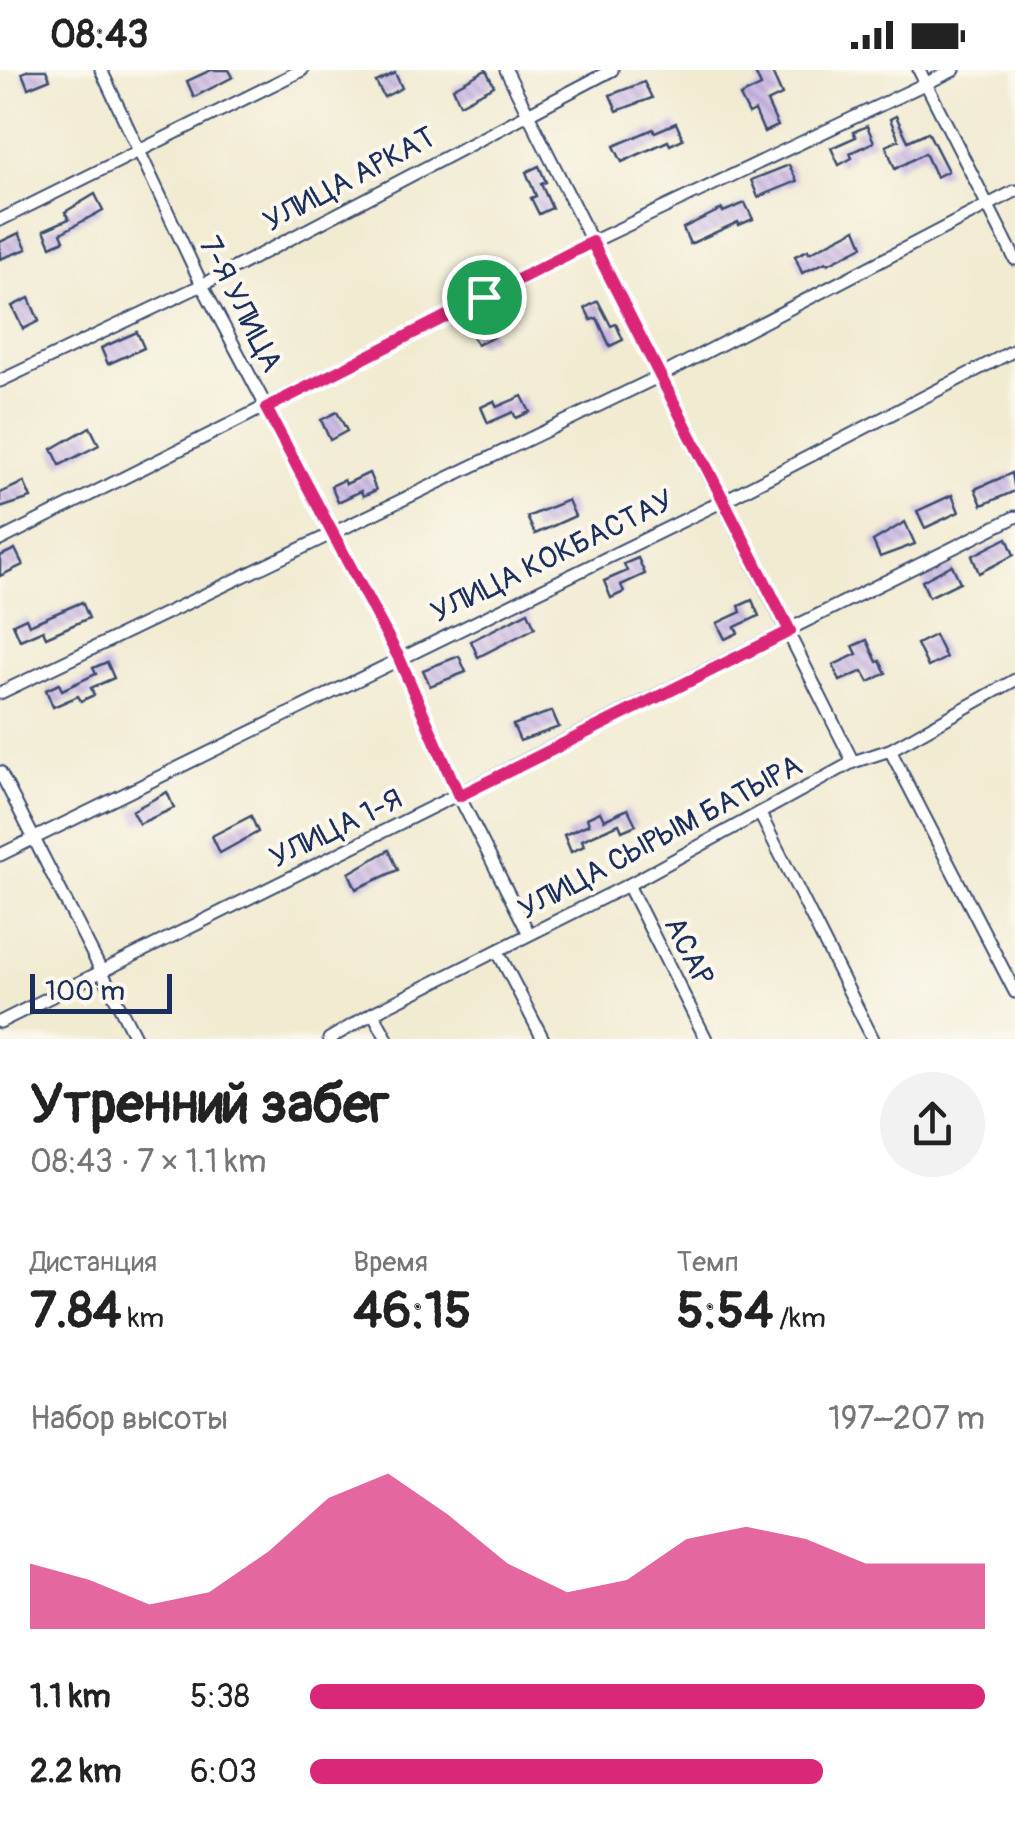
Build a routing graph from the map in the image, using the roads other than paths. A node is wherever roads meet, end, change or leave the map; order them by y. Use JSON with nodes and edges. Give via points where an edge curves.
{"nodes":[{"id":1,"x":101,"y":70,"type":"edge"},
{"id":2,"x":302,"y":70,"type":"edge"},
{"id":3,"x":506,"y":70,"type":"edge"},
{"id":4,"x":612,"y":70,"type":"edge"},
{"id":5,"x":919,"y":70,"type":"edge"},
{"id":6,"x":954,"y":70,"type":"edge"},
{"id":7,"x":926,"y":84,"type":"junction"},
{"id":8,"x":528,"y":112,"type":"junction"},
{"id":9,"x":137,"y":151,"type":"junction"},
{"id":10,"x":1015,"y":191,"type":"edge"},
{"id":11,"x":987,"y":204,"type":"junction"},
{"id":12,"x":0,"y":220,"type":"edge"},
{"id":13,"x":592,"y":242,"type":"junction"},
{"id":14,"x":1015,"y":259,"type":"edge"},
{"id":15,"x":202,"y":285,"type":"junction"},
{"id":16,"x":1015,"y":350,"type":"edge"},
{"id":17,"x":660,"y":376,"type":"junction"},
{"id":18,"x":0,"y":382,"type":"edge"},
{"id":19,"x":266,"y":408,"type":"junction"},
{"id":20,"x":724,"y":501,"type":"junction"},
{"id":21,"x":1015,"y":516,"type":"edge"},
{"id":22,"x":332,"y":532,"type":"junction"},
{"id":23,"x":0,"y":540,"type":"edge"},
{"id":24,"x":790,"y":631,"type":"junction"},
{"id":25,"x":399,"y":658,"type":"junction"},
{"id":26,"x":1012,"y":682,"type":"edge"},
{"id":27,"x":0,"y":693,"type":"edge"},
{"id":28,"x":1015,"y":696,"type":"edge"},
{"id":29,"x":890,"y":750,"type":"junction"},
{"id":30,"x":854,"y":762,"type":"junction"},
{"id":31,"x":0,"y":772,"type":"edge"},
{"id":32,"x":459,"y":796,"type":"junction"},
{"id":33,"x":760,"y":814,"type":"junction"},
{"id":34,"x":33,"y":837,"type":"junction"},
{"id":35,"x":0,"y":855,"type":"edge"},
{"id":36,"x":628,"y":885,"type":"junction"},
{"id":37,"x":528,"y":934,"type":"junction"},
{"id":38,"x":498,"y":952,"type":"junction"},
{"id":39,"x":101,"y":970,"type":"junction"},
{"id":40,"x":1015,"y":992,"type":"edge"},
{"id":41,"x":373,"y":1013,"type":"junction"},
{"id":42,"x":0,"y":1022,"type":"edge"},
{"id":43,"x":136,"y":1039,"type":"edge"},
{"id":44,"x":330,"y":1039,"type":"edge"},
{"id":45,"x":387,"y":1039,"type":"edge"},
{"id":46,"x":543,"y":1039,"type":"edge"},
{"id":47,"x":706,"y":1039,"type":"edge"},
{"id":48,"x":873,"y":1039,"type":"edge"}],
"edges":[{"from":1,"to":9,"type":"street","name":"7-Я УЛИЦА"},
{"from":2,"to":9,"type":"street"},
{"from":3,"to":8,"type":"street"},
{"from":4,"to":8,"type":"street","name":"УЛИЦА АРКАТ"},
{"from":5,"to":7,"type":"street"},
{"from":6,"to":7,"type":"street"},
{"from":7,"to":11,"type":"street"},
{"from":7,"to":13,"type":"street"},
{"from":8,"to":13,"type":"street"},
{"from":8,"to":15,"type":"street","name":"УЛИЦА АРКАТ"},
{"from":9,"to":12,"type":"street"},
{"from":9,"to":15,"type":"street","name":"7-Я УЛИЦА"},
{"from":10,"to":11,"type":"street"},
{"from":11,"to":14,"type":"street"},
{"from":11,"to":17,"type":"street"},
{"from":13,"to":17,"type":"street"},
{"from":13,"to":19,"type":"street"},
{"from":15,"to":18,"type":"street","name":"УЛИЦА АРКАТ"},
{"from":15,"to":19,"type":"street","name":"7-Я УЛИЦА"},
{"from":16,"to":20,"type":"street","name":"УЛИЦА КОКБАСТАУ"},
{"from":17,"to":20,"type":"street"},
{"from":17,"to":22,"type":"street"},
{"from":19,"to":22,"type":"street","name":"7-Я УЛИЦА"},
{"from":19,"to":23,"type":"street"},
{"from":20,"to":24,"type":"street"},
{"from":20,"to":25,"type":"street","name":"УЛИЦА КОКБАСТАУ"},
{"from":21,"to":24,"type":"street","name":"УЛИЦА 1-Я"},
{"from":22,"to":25,"type":"street","name":"7-Я УЛИЦА"},
{"from":22,"to":27,"type":"street"},
{"from":24,"to":30,"type":"street"},
{"from":24,"to":32,"type":"street","name":"УЛИЦА 1-Я"},
{"from":25,"to":32,"type":"street","name":"7-Я УЛИЦА"},
{"from":25,"to":34,"type":"street","name":"УЛИЦА КОКБАСТАУ"},
{"from":26,"to":28,"type":"street"},
{"from":26,"to":29,"type":"street","name":"УЛИЦА СЫРЫМ БАТЫРА"},
{"from":29,"to":30,"type":"street","name":"УЛИЦА СЫРЫМ БАТЫРА"},
{"from":29,"to":40,"type":"street"},
{"from":30,"to":33,"type":"street","name":"УЛИЦА СЫРЫМ БАТЫРА"},
{"from":31,"to":34,"type":"street"},
{"from":32,"to":37,"type":"street","name":"7-Я УЛИЦА"},
{"from":32,"to":39,"type":"street","name":"УЛИЦА 1-Я"},
{"from":33,"to":36,"type":"street","name":"УЛИЦА СЫРЫМ БАТЫРА"},
{"from":33,"to":48,"type":"street"},
{"from":34,"to":35,"type":"street","name":"УЛИЦА КОКБАСТАУ"},
{"from":34,"to":39,"type":"street"},
{"from":36,"to":37,"type":"street","name":"УЛИЦА СЫРЫМ БАТЫРА"},
{"from":36,"to":47,"type":"street","name":"АСАР"},
{"from":37,"to":38,"type":"street","name":"УЛИЦА СЫРЫМ БАТЫРА"},
{"from":38,"to":41,"type":"street","name":"УЛИЦА СЫРЫМ БАТЫРА"},
{"from":38,"to":46,"type":"street"},
{"from":39,"to":42,"type":"street","name":"УЛИЦА 1-Я"},
{"from":39,"to":43,"type":"street"},
{"from":41,"to":44,"type":"street","name":"УЛИЦА СЫРЫМ БАТЫРА"},
{"from":41,"to":45,"type":"street"}]}
